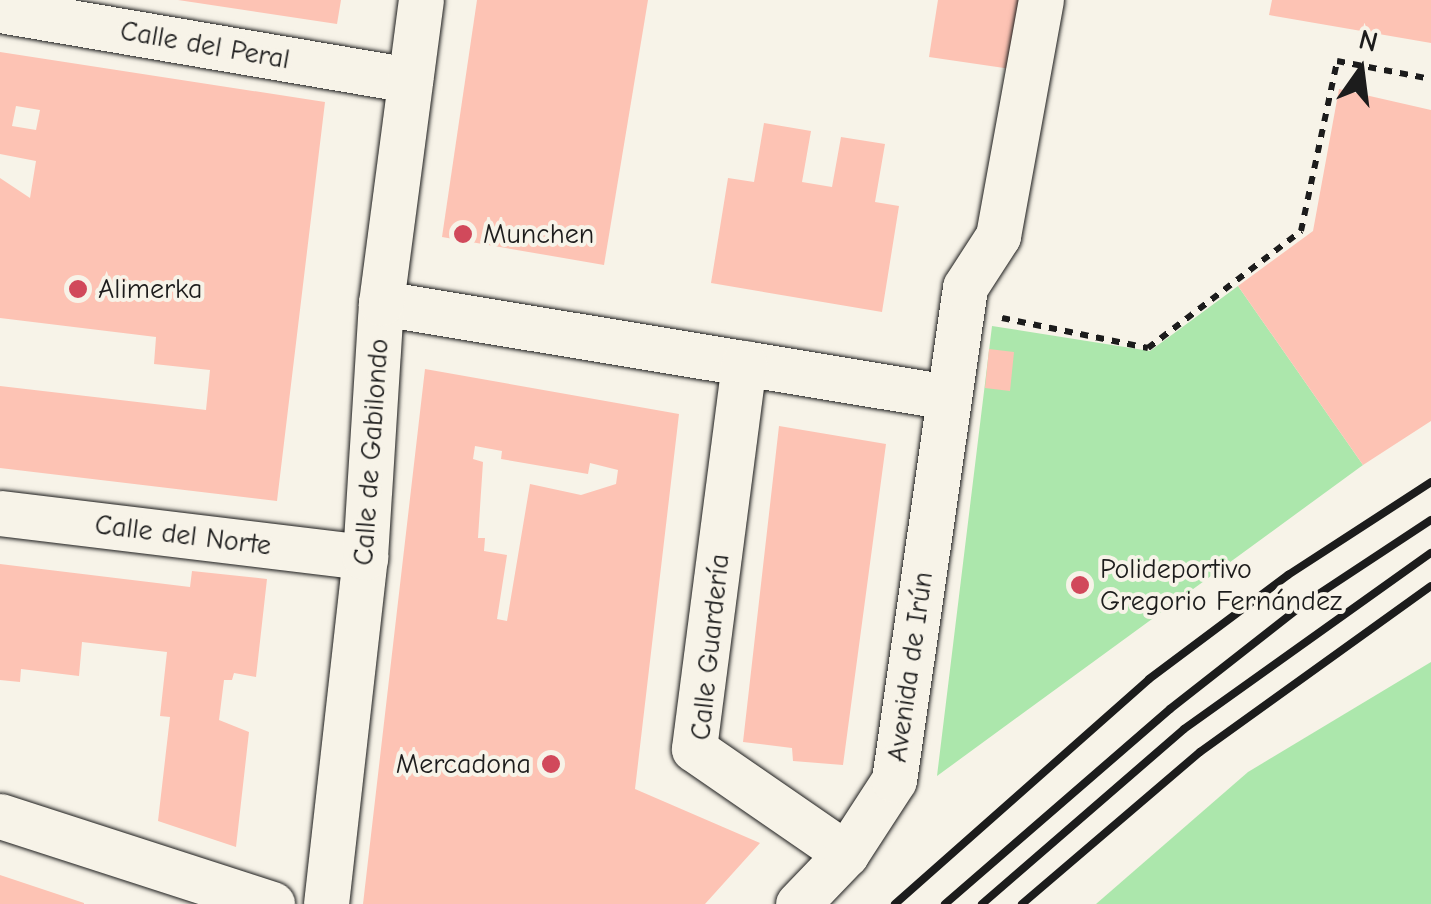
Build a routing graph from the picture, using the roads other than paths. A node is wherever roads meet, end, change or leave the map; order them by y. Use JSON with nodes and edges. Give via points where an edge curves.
{"nodes":[{"id":1,"x":421,"y":0,"type":"edge"},
{"id":2,"x":1041,"y":0,"type":"edge"},
{"id":3,"x":0,"y":10,"type":"edge"},
{"id":4,"x":410,"y":80,"type":"junction"},
{"id":5,"x":382,"y":304,"type":"junction"},
{"id":6,"x":744,"y":363,"type":"junction"},
{"id":7,"x":948,"y":397,"type":"junction"},
{"id":8,"x":0,"y":513,"type":"edge"},
{"id":9,"x":365,"y":557,"type":"junction"},
{"id":10,"x":0,"y":816,"type":"edge"},
{"id":11,"x":846,"y":854,"type":"junction"},
{"id":12,"x":272,"y":904,"type":"edge"},
{"id":13,"x":326,"y":904,"type":"edge"},
{"id":14,"x":798,"y":904,"type":"edge"}],
"edges":[{"from":1,"to":4,"type":"street","name":"Calle de Gabilondo"},
{"from":2,"to":7,"type":"street","name":"Avenida de Irún","via":[[998,236],[965,287]]},
{"from":3,"to":4,"type":"street","name":"Calle del Peral"},
{"from":4,"to":5,"type":"street","name":"Calle de Gabilondo"},
{"from":5,"to":6,"type":"street"},
{"from":5,"to":9,"type":"street","name":"Calle de Gabilondo"},
{"from":6,"to":7,"type":"street"},
{"from":6,"to":11,"type":"street","name":"Calle Guardería","via":[[694,748]]},
{"from":7,"to":11,"type":"street","name":"Avenida de Irún","via":[[894,780]]},
{"from":8,"to":9,"type":"street","name":"Calle del Norte"},
{"from":9,"to":13,"type":"street","name":"Calle de Gabilondo"},
{"from":10,"to":12,"type":"street"},
{"from":11,"to":14,"type":"street","name":"Avenida de Irún"}]}
